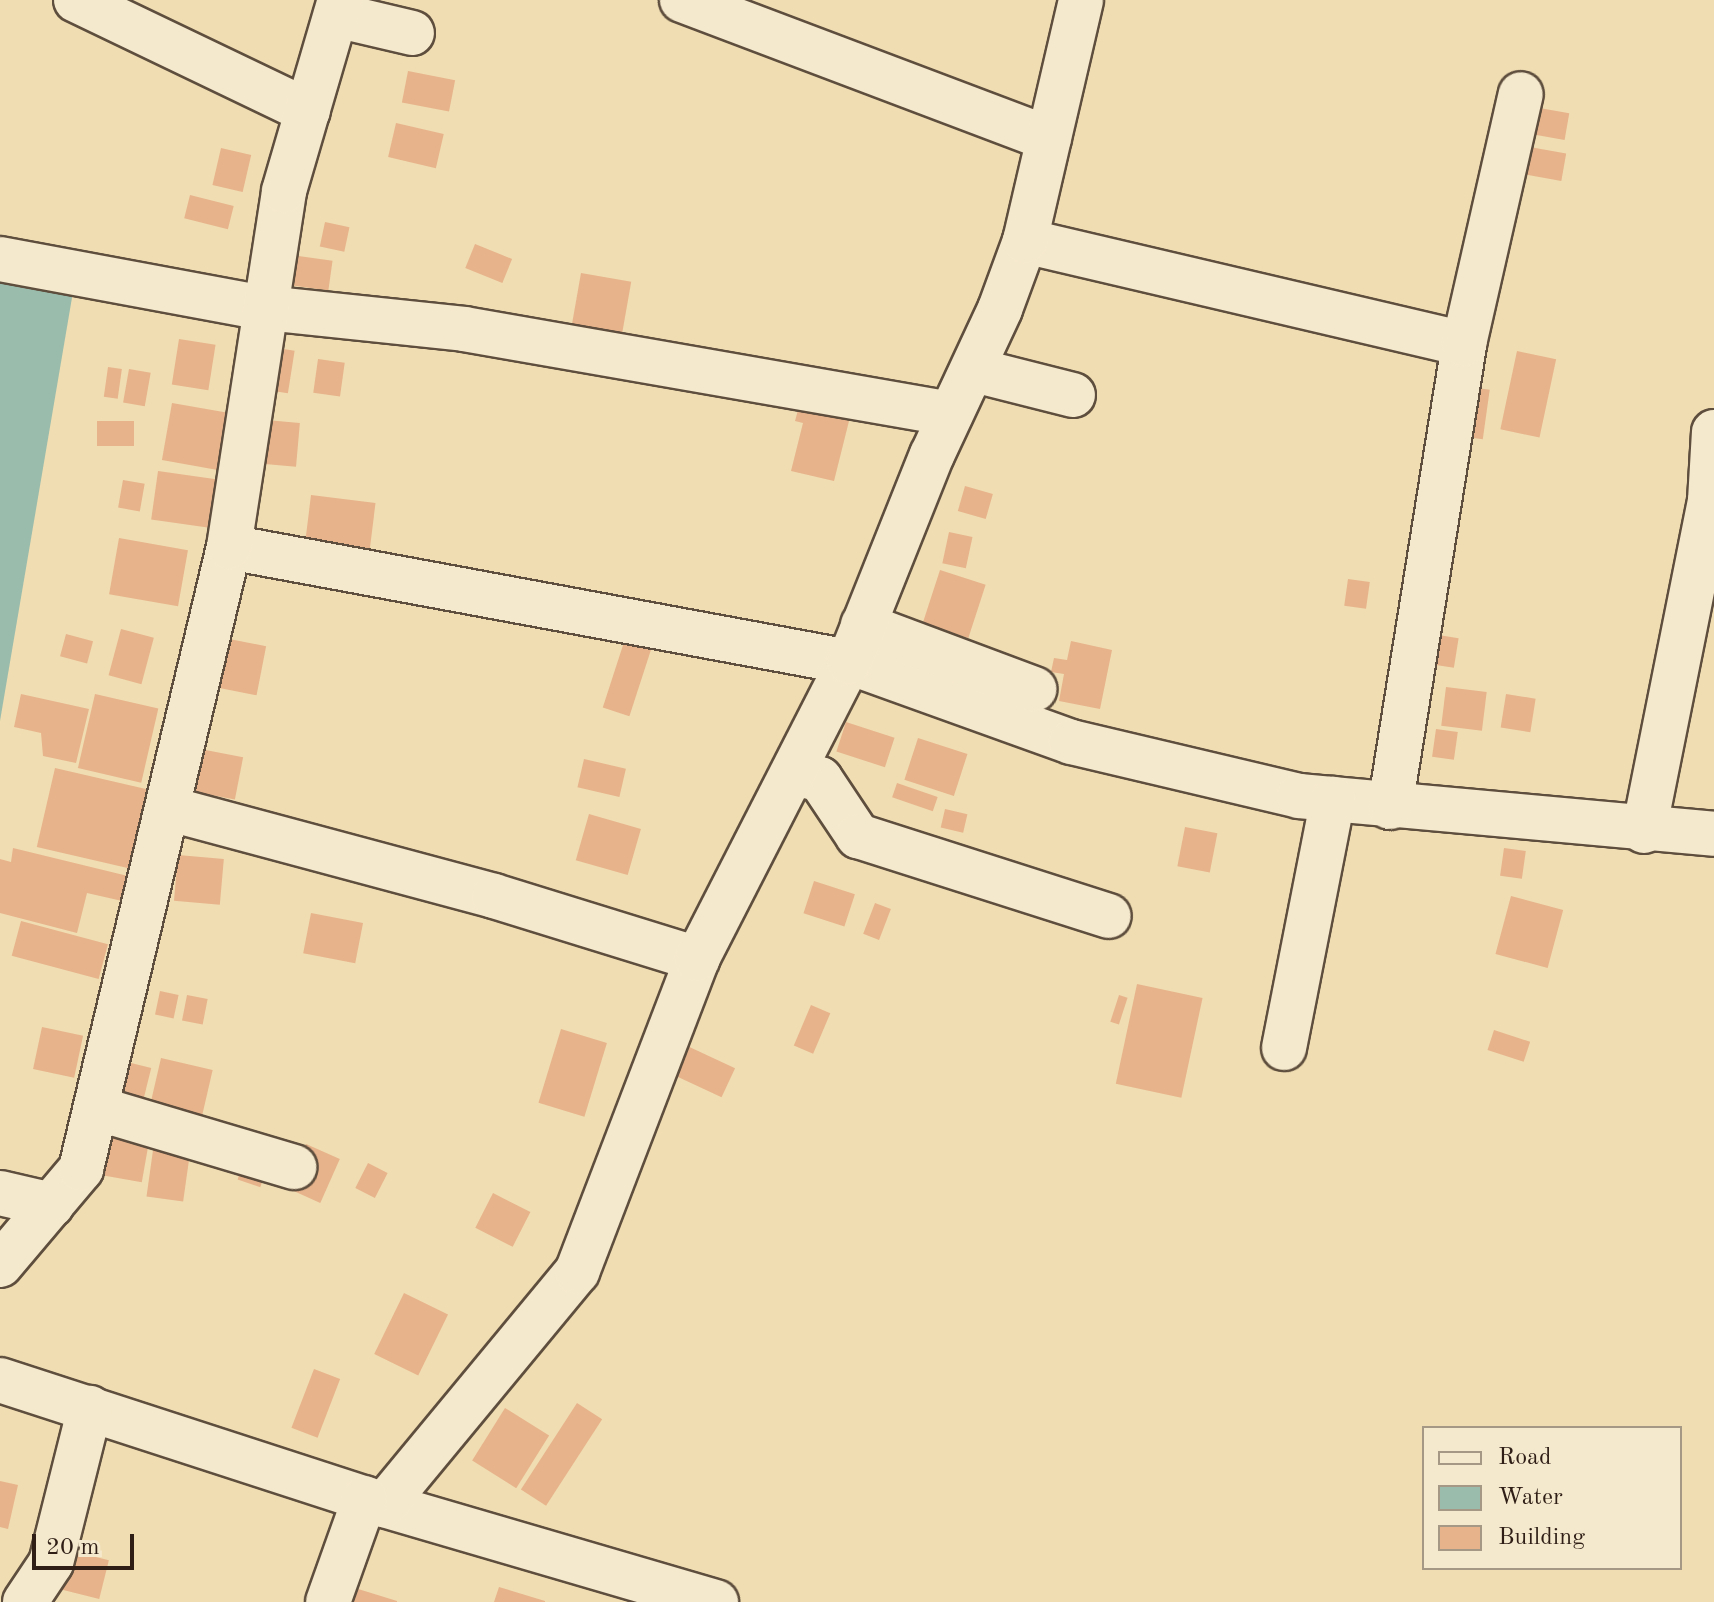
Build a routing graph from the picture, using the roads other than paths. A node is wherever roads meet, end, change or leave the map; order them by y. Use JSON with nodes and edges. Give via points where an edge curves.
{"nodes":[{"id":1,"x":76,"y":0,"type":"edge"},
{"id":2,"x":682,"y":0,"type":"edge"},
{"id":3,"x":1081,"y":0,"type":"edge"},
{"id":4,"x":338,"y":8,"type":"edge"},
{"id":5,"x":412,"y":33,"type":"dead end"},
{"id":6,"x":1521,"y":94,"type":"dead end"},
{"id":7,"x":308,"y":111,"type":"junction"},
{"id":8,"x":1049,"y":139,"type":"junction"},
{"id":9,"x":1025,"y":241,"type":"junction"},
{"id":10,"x":0,"y":259,"type":"edge"},
{"id":11,"x":265,"y":308,"type":"junction"},
{"id":12,"x":1464,"y":344,"type":"junction"},
{"id":13,"x":974,"y":370,"type":"junction"},
{"id":14,"x":1073,"y":395,"type":"dead end"},
{"id":15,"x":951,"y":414,"type":"junction"},
{"id":16,"x":1714,"y":432,"type":"edge"},
{"id":17,"x":1712,"y":502,"type":"edge"},
{"id":18,"x":229,"y":547,"type":"junction"},
{"id":19,"x":856,"y":644,"type":"junction"},
{"id":20,"x":1034,"y":689,"type":"dead end"},
{"id":21,"x":793,"y":773,"type":"junction"},
{"id":22,"x":1333,"y":799,"type":"junction"},
{"id":23,"x":1390,"y":807,"type":"junction"},
{"id":24,"x":170,"y":809,"type":"junction"},
{"id":25,"x":1644,"y":831,"type":"junction"},
{"id":26,"x":1714,"y":834,"type":"edge"},
{"id":27,"x":1109,"y":916,"type":"dead end"},
{"id":28,"x":697,"y":959,"type":"junction"},
{"id":29,"x":1284,"y":1048,"type":"dead end"},
{"id":30,"x":96,"y":1108,"type":"junction"},
{"id":31,"x":294,"y":1167,"type":"dead end"},
{"id":32,"x":0,"y":1193,"type":"edge"},
{"id":33,"x":52,"y":1205,"type":"junction"},
{"id":34,"x":0,"y":1265,"type":"edge"},
{"id":35,"x":0,"y":1380,"type":"edge"},
{"id":36,"x":90,"y":1408,"type":"junction"},
{"id":37,"x":374,"y":1501,"type":"junction"},
{"id":38,"x":25,"y":1602,"type":"edge"},
{"id":39,"x":328,"y":1602,"type":"edge"},
{"id":40,"x":716,"y":1602,"type":"edge"}],
"edges":[{"from":1,"to":7,"type":"street"},
{"from":2,"to":8,"type":"street"},
{"from":3,"to":8,"type":"street"},
{"from":4,"to":5,"type":"street"},
{"from":4,"to":7,"type":"street"},
{"from":6,"to":12,"type":"street"},
{"from":7,"to":11,"type":"street","via":[[284,191]]},
{"from":8,"to":9,"type":"street"},
{"from":9,"to":12,"type":"street"},
{"from":9,"to":13,"type":"street"},
{"from":10,"to":11,"type":"street"},
{"from":11,"to":15,"type":"street","via":[[464,329]]},
{"from":11,"to":18,"type":"street"},
{"from":12,"to":23,"type":"street"},
{"from":13,"to":14,"type":"street"},
{"from":13,"to":15,"type":"street"},
{"from":15,"to":19,"type":"street"},
{"from":16,"to":17,"type":"street"},
{"from":17,"to":25,"type":"street"},
{"from":18,"to":19,"type":"street"},
{"from":18,"to":24,"type":"street"},
{"from":19,"to":20,"type":"street"},
{"from":19,"to":21,"type":"street"},
{"from":19,"to":22,"type":"street","via":[[1071,742]]},
{"from":21,"to":27,"type":"street","via":[[820,779],[858,836]]},
{"from":21,"to":28,"type":"street"},
{"from":22,"to":23,"type":"street"},
{"from":22,"to":29,"type":"street"},
{"from":23,"to":25,"type":"street"},
{"from":24,"to":28,"type":"street","via":[[494,896]]},
{"from":24,"to":30,"type":"street"},
{"from":25,"to":26,"type":"street"},
{"from":28,"to":37,"type":"street","via":[[577,1272]]},
{"from":30,"to":31,"type":"street"},
{"from":30,"to":33,"type":"street","via":[[81,1169]]},
{"from":32,"to":33,"type":"street"},
{"from":33,"to":34,"type":"street"},
{"from":35,"to":36,"type":"street"},
{"from":36,"to":37,"type":"street"},
{"from":36,"to":38,"type":"street","via":[[51,1563]]},
{"from":37,"to":39,"type":"street"},
{"from":37,"to":40,"type":"street"}]}
